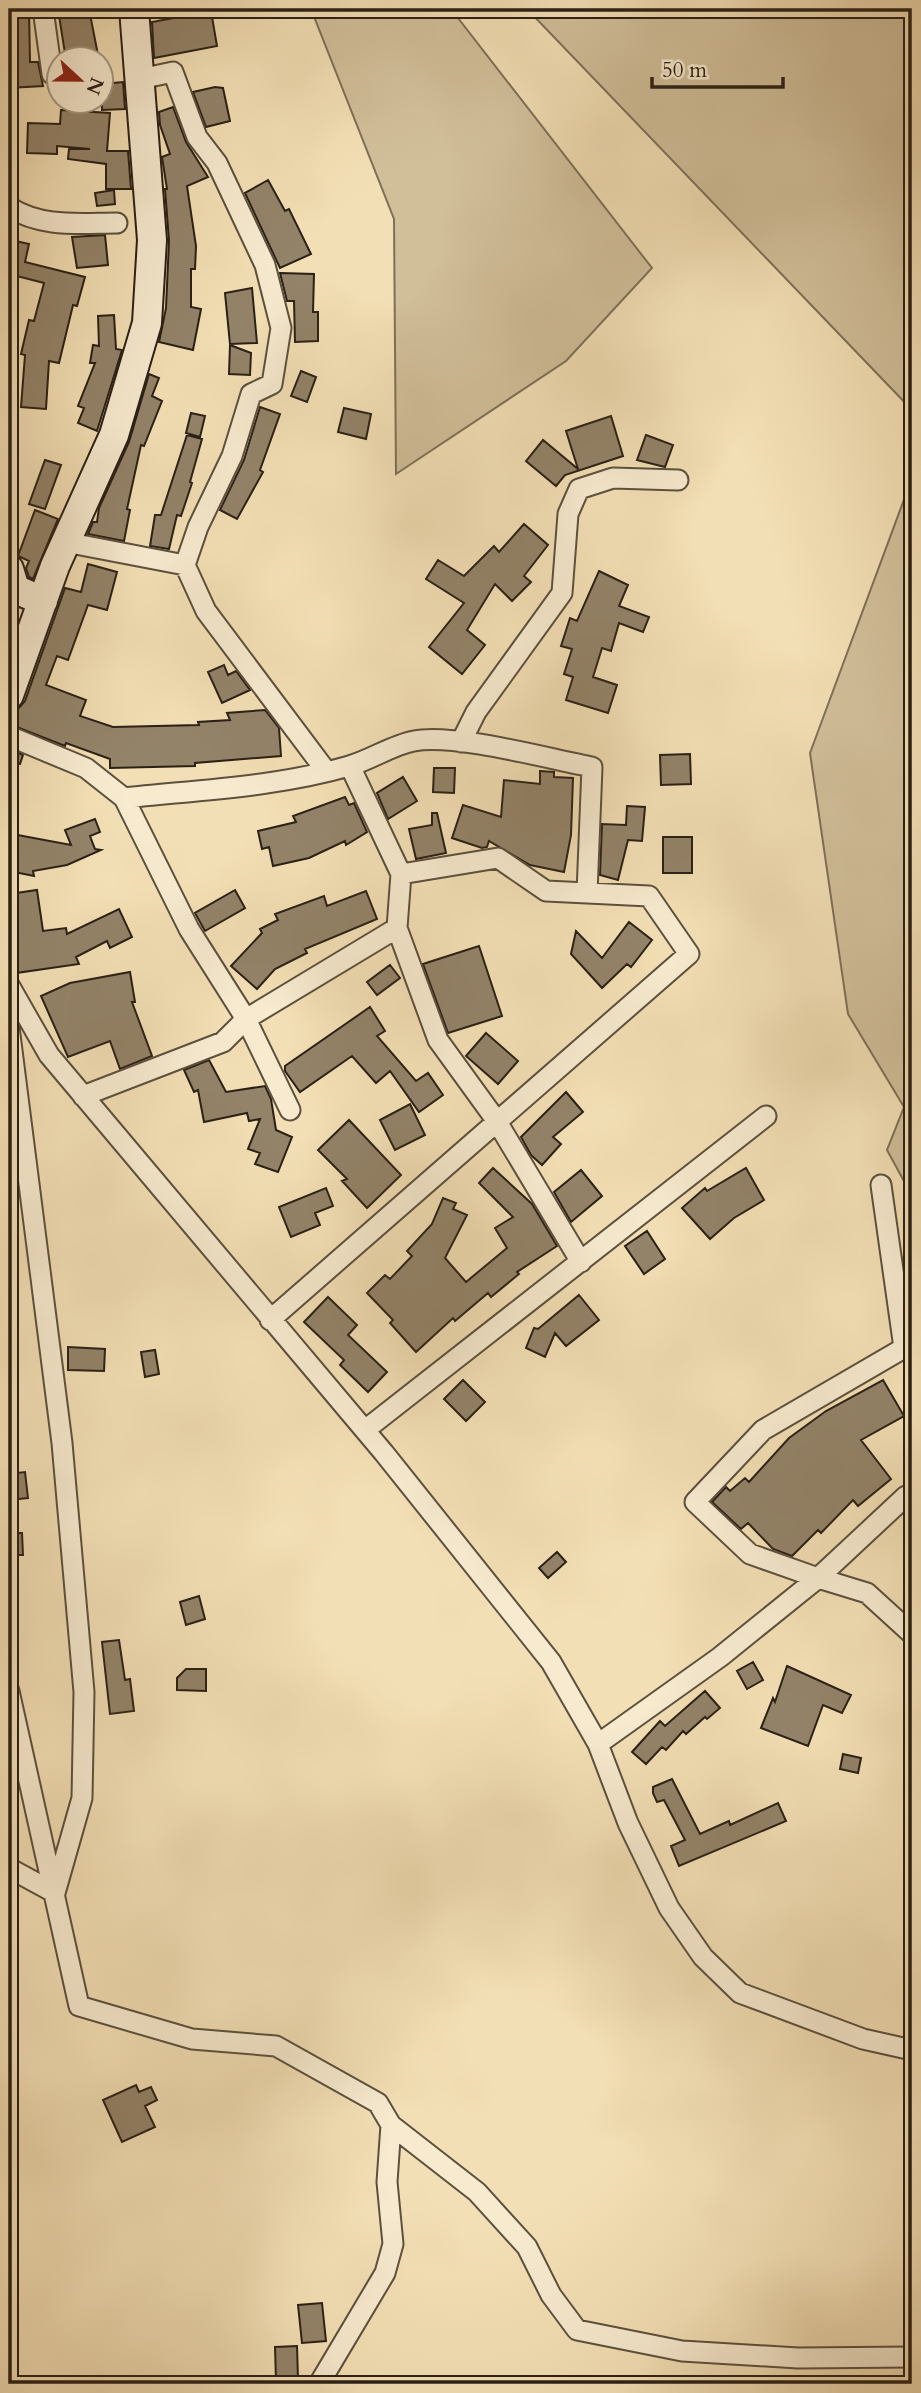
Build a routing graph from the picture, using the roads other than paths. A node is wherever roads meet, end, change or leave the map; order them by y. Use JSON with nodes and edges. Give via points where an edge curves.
{"nodes":[{"id":1,"x":43,"y":9,"type":"edge"},
{"id":2,"x":134,"y":9,"type":"edge"},
{"id":3,"x":48,"y":46,"type":"edge"},
{"id":4,"x":140,"y":79,"type":"junction"},
{"id":5,"x":9,"y":207,"type":"edge"},
{"id":6,"x":117,"y":223,"type":"dead end"},
{"id":7,"x":678,"y":480,"type":"dead end"},
{"id":8,"x":65,"y":542,"type":"junction"},
{"id":9,"x":186,"y":565,"type":"junction"},
{"id":10,"x":9,"y":569,"type":"edge"},
{"id":11,"x":43,"y":601,"type":"junction"},
{"id":12,"x":9,"y":695,"type":"edge"},
{"id":13,"x":9,"y":736,"type":"edge"},
{"id":14,"x":461,"y":742,"type":"junction"},
{"id":15,"x":350,"y":766,"type":"junction"},
{"id":16,"x":326,"y":771,"type":"junction"},
{"id":17,"x":124,"y":798,"type":"junction"},
{"id":18,"x":401,"y":874,"type":"junction"},
{"id":19,"x":587,"y":893,"type":"junction"},
{"id":20,"x":397,"y":928,"type":"junction"},
{"id":21,"x":9,"y":985,"type":"edge"},
{"id":22,"x":246,"y":1019,"type":"junction"},
{"id":23,"x":9,"y":1027,"type":"edge"},
{"id":24,"x":83,"y":1096,"type":"junction"},
{"id":25,"x":290,"y":1110,"type":"dead end"},
{"id":26,"x":766,"y":1116,"type":"dead end"},
{"id":27,"x":496,"y":1120,"type":"junction"},
{"id":28,"x":881,"y":1185,"type":"dead end"},
{"id":29,"x":581,"y":1262,"type":"junction"},
{"id":30,"x":270,"y":1320,"type":"junction"},
{"id":31,"x":365,"y":1430,"type":"junction"},
{"id":32,"x":906,"y":1496,"type":"dead end"},
{"id":33,"x":818,"y":1578,"type":"junction"},
{"id":34,"x":912,"y":1634,"type":"edge"},
{"id":35,"x":9,"y":1691,"type":"edge"},
{"id":36,"x":598,"y":1744,"type":"junction"},
{"id":37,"x":9,"y":1868,"type":"edge"},
{"id":38,"x":55,"y":1893,"type":"junction"},
{"id":39,"x":912,"y":2050,"type":"edge"},
{"id":40,"x":391,"y":2125,"type":"junction"},
{"id":41,"x":912,"y":2357,"type":"edge"},
{"id":42,"x":319,"y":2384,"type":"edge"}],
"edges":[{"from":1,"to":3,"type":"street"},
{"from":2,"to":4,"type":"street"},
{"from":4,"to":8,"type":"street","via":[[152,240],[147,323],[114,435]]},
{"from":4,"to":9,"type":"street","via":[[173,72],[197,137],[217,163],[265,265],[281,328],[272,384],[251,394],[232,456],[198,527]]},
{"from":5,"to":6,"type":"street","via":[[27,218],[58,224]]},
{"from":7,"to":14,"type":"street","via":[[613,478],[579,489],[568,514],[562,593],[475,712]]},
{"from":8,"to":9,"type":"street"},
{"from":8,"to":11,"type":"street"},
{"from":9,"to":16,"type":"street","via":[[206,611]]},
{"from":10,"to":11,"type":"street","via":[[15,589]]},
{"from":11,"to":12,"type":"street"},
{"from":13,"to":17,"type":"street","via":[[86,768]]},
{"from":14,"to":15,"type":"street","via":[[414,741]]},
{"from":14,"to":19,"type":"street","via":[[592,768]]},
{"from":15,"to":16,"type":"street"},
{"from":15,"to":18,"type":"street"},
{"from":16,"to":17,"type":"street","via":[[258,784]]},
{"from":17,"to":22,"type":"street","via":[[189,929]]},
{"from":18,"to":19,"type":"street","via":[[498,858],[546,891]]},
{"from":18,"to":20,"type":"street"},
{"from":19,"to":27,"type":"street","via":[[649,896],[689,954]]},
{"from":20,"to":22,"type":"street"},
{"from":20,"to":27,"type":"street","via":[[438,1040]]},
{"from":21,"to":24,"type":"street","via":[[49,1055]]},
{"from":22,"to":24,"type":"street","via":[[223,1042]]},
{"from":22,"to":25,"type":"street"},
{"from":23,"to":38,"type":"street","via":[[62,1443],[84,1692],[82,1798]]},
{"from":24,"to":30,"type":"street"},
{"from":26,"to":29,"type":"street"},
{"from":27,"to":29,"type":"street"},
{"from":27,"to":30,"type":"street"},
{"from":28,"to":33,"type":"street","via":[[904,1348],[763,1430],[695,1502],[750,1554]]},
{"from":29,"to":31,"type":"street"},
{"from":30,"to":31,"type":"street"},
{"from":31,"to":36,"type":"street","via":[[551,1662]]},
{"from":32,"to":33,"type":"street"},
{"from":33,"to":34,"type":"street","via":[[867,1593]]},
{"from":33,"to":36,"type":"street","via":[[720,1657]]},
{"from":35,"to":38,"type":"street"},
{"from":36,"to":39,"type":"street","via":[[628,1823],[669,1908],[703,1957],[740,1993],[863,2039]]},
{"from":37,"to":38,"type":"street"},
{"from":38,"to":40,"type":"street","via":[[79,2006],[192,2039],[276,2046],[378,2104]]},
{"from":40,"to":41,"type":"street","via":[[477,2192],[527,2247],[551,2295],[577,2330],[682,2351],[798,2358]]},
{"from":40,"to":42,"type":"street","via":[[387,2182],[393,2244],[385,2273]]}]}
